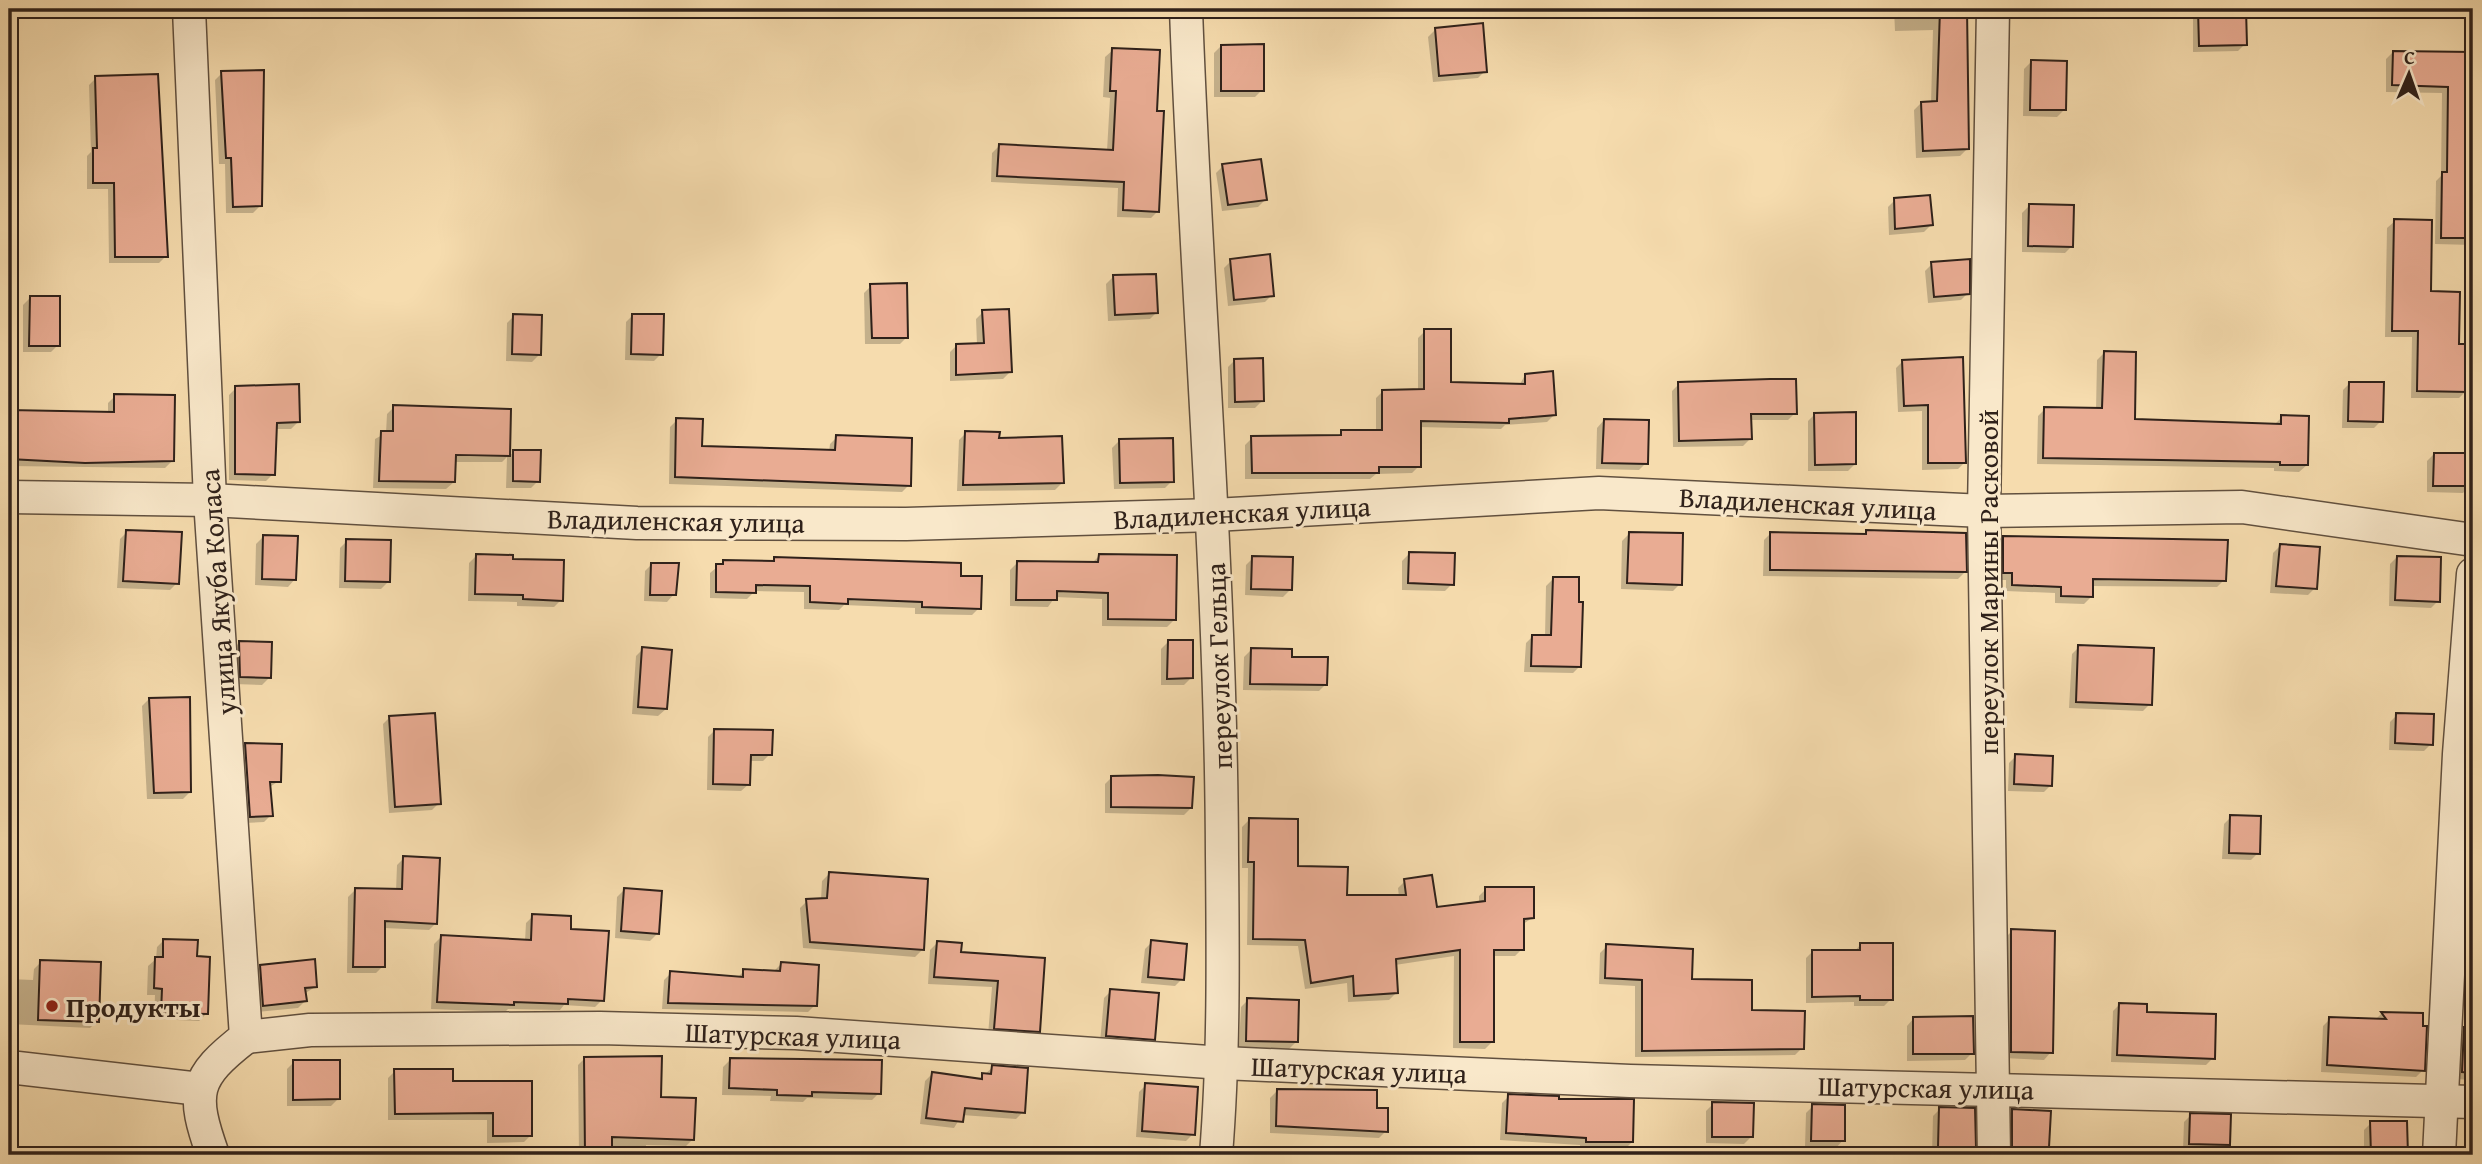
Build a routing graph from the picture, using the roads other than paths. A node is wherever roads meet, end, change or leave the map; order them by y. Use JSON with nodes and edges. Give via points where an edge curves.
{"nodes":[{"id":1,"x":189,"y":9,"type":"edge"},
{"id":2,"x":1186,"y":9,"type":"edge"},
{"id":3,"x":1993,"y":9,"type":"edge"},
{"id":4,"x":9,"y":497,"type":"edge"},
{"id":5,"x":210,"y":500,"type":"junction"},
{"id":6,"x":1984,"y":511,"type":"junction"},
{"id":7,"x":1214,"y":515,"type":"junction"},
{"id":8,"x":2473,"y":540,"type":"edge"},
{"id":9,"x":2473,"y":574,"type":"edge"},
{"id":10,"x":246,"y":1037,"type":"junction"},
{"id":11,"x":1223,"y":1063,"type":"junction"},
{"id":12,"x":9,"y":1067,"type":"edge"},
{"id":13,"x":200,"y":1089,"type":"junction"},
{"id":14,"x":1994,"y":1089,"type":"junction"},
{"id":15,"x":2458,"y":1101,"type":"edge"},
{"id":16,"x":213,"y":1155,"type":"edge"},
{"id":17,"x":1216,"y":1155,"type":"edge"},
{"id":18,"x":1994,"y":1155,"type":"edge"},
{"id":19,"x":2438,"y":1155,"type":"edge"}],
"edges":[{"from":1,"to":5,"type":"street","name":"улица Якуба Коласа"},
{"from":2,"to":7,"type":"street","name":"переулок Гельца"},
{"from":3,"to":6,"type":"street","name":"переулок Марины Расковой"},
{"from":4,"to":5,"type":"street","name":"Владиленская улица"},
{"from":5,"to":7,"type":"street","name":"Владиленская улица","via":[[636,523],[906,524]]},
{"from":5,"to":10,"type":"street","name":"улица Якуба Коласа"},
{"from":6,"to":7,"type":"street","name":"Владиленская улица","via":[[1599,493]]},
{"from":6,"to":8,"type":"street","name":"Владиленская улица","via":[[2242,507]]},
{"from":6,"to":14,"type":"street","name":"переулок Марины Расковой"},
{"from":7,"to":11,"type":"street","name":"переулок Гельца","via":[[1222,754]]},
{"from":9,"to":15,"type":"street","via":[[2459,754]]},
{"from":10,"to":11,"type":"street","name":"Шатурская улица","via":[[323,1030],[600,1028],[796,1033]]},
{"from":10,"to":13,"type":"street","via":[[215,1061]]},
{"from":11,"to":14,"type":"street","name":"Шатурская улица","via":[[1630,1081]]},
{"from":11,"to":17,"type":"street","name":"переулок Гельца"},
{"from":12,"to":13,"type":"street"},
{"from":13,"to":16,"type":"street","via":[[201,1120]]},
{"from":14,"to":15,"type":"street","name":"Шатурская улица"},
{"from":14,"to":18,"type":"street","name":"переулок Марины Расковой"},
{"from":15,"to":19,"type":"street"}]}
